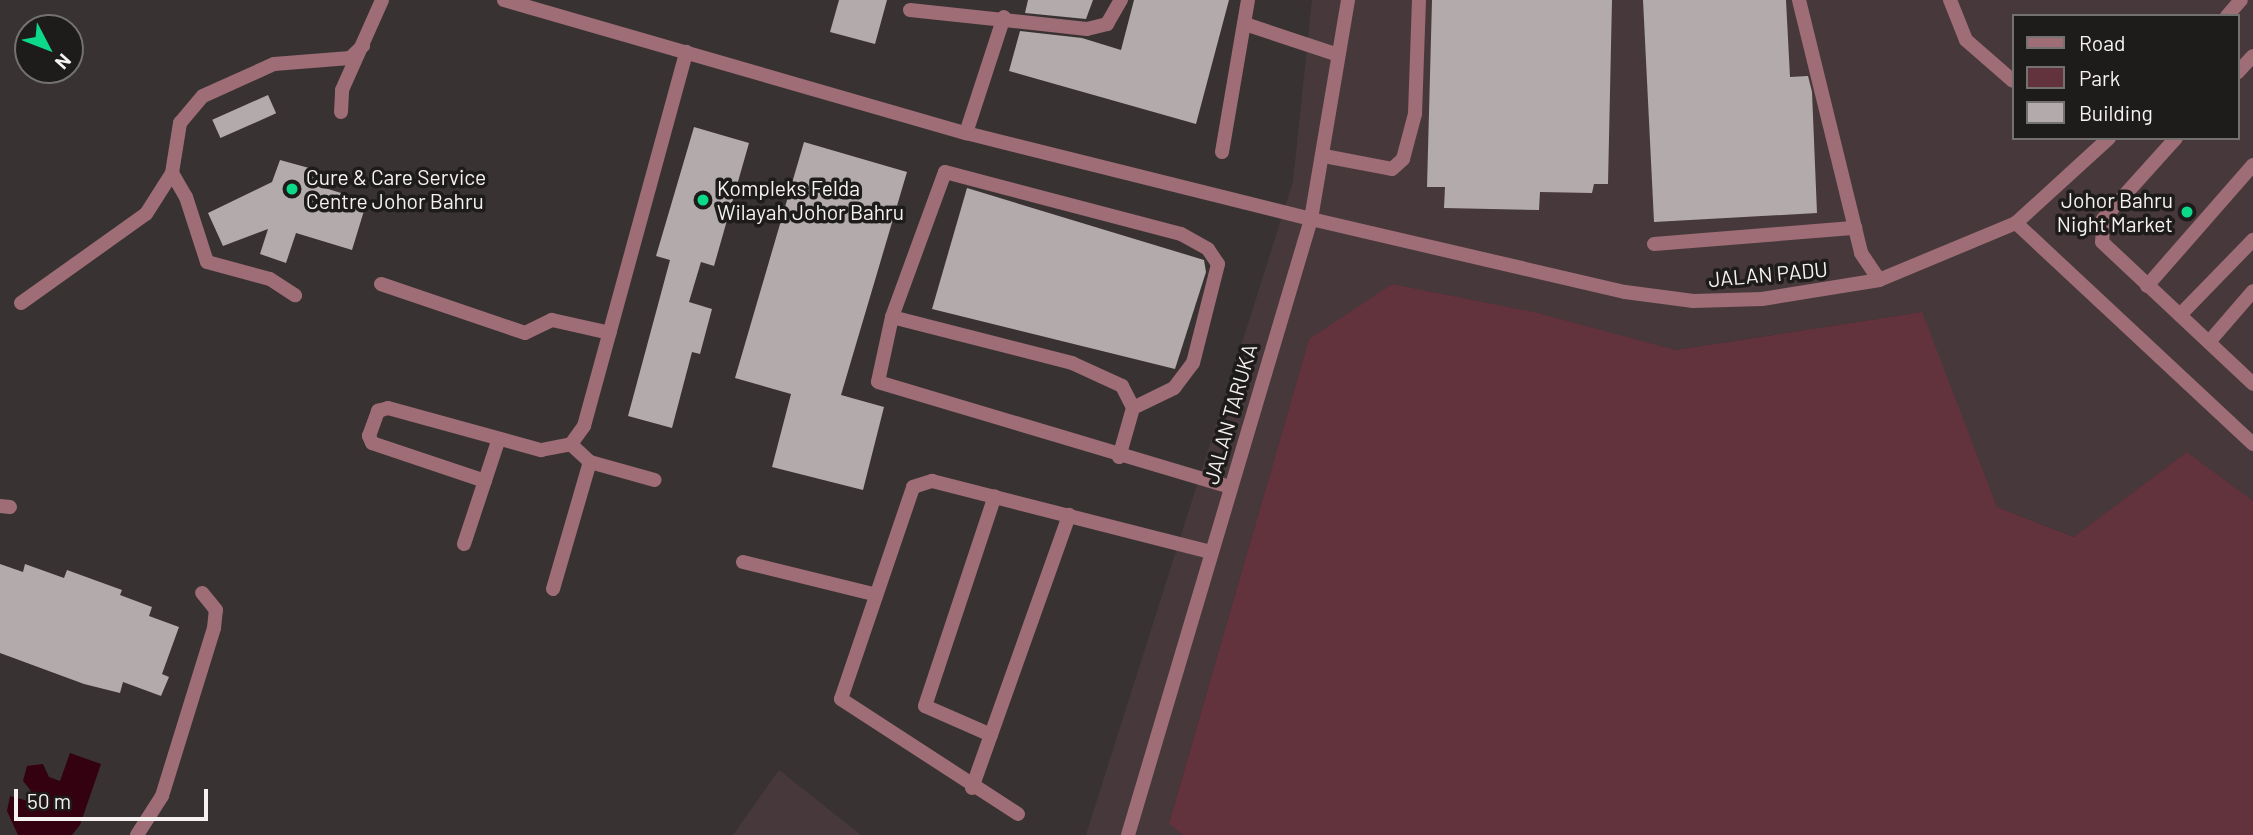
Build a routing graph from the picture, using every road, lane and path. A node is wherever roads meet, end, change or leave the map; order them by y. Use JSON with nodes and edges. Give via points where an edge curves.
{"nodes":[{"id":1,"x":382,"y":0,"type":"edge"},
{"id":2,"x":504,"y":0,"type":"edge"},
{"id":3,"x":1121,"y":0,"type":"edge"},
{"id":4,"x":1248,"y":0,"type":"edge"},
{"id":5,"x":1348,"y":0,"type":"edge"},
{"id":6,"x":1419,"y":0,"type":"edge"},
{"id":7,"x":1799,"y":0,"type":"edge"},
{"id":8,"x":1950,"y":0,"type":"edge"},
{"id":9,"x":2241,"y":0,"type":"edge"},
{"id":10,"x":910,"y":10,"type":"dead end"},
{"id":11,"x":2229,"y":14,"type":"edge"},
{"id":12,"x":1004,"y":17,"type":"junction"},
{"id":13,"x":1245,"y":24,"type":"junction"},
{"id":14,"x":363,"y":46,"type":"junction"},
{"id":15,"x":686,"y":52,"type":"junction"},
{"id":16,"x":1338,"y":55,"type":"junction"},
{"id":17,"x":2253,"y":56,"type":"edge"},
{"id":18,"x":2239,"y":71,"type":"edge"},
{"id":19,"x":2011,"y":79,"type":"edge"},
{"id":20,"x":341,"y":112,"type":"dead end"},
{"id":21,"x":966,"y":133,"type":"junction"},
{"id":22,"x":2107,"y":140,"type":"edge"},
{"id":23,"x":2174,"y":140,"type":"edge"},
{"id":24,"x":1222,"y":152,"type":"dead end"},
{"id":25,"x":1324,"y":156,"type":"junction"},
{"id":26,"x":2253,"y":165,"type":"edge"},
{"id":27,"x":172,"y":173,"type":"junction"},
{"id":28,"x":1311,"y":219,"type":"junction"},
{"id":29,"x":2016,"y":223,"type":"junction"},
{"id":30,"x":1854,"y":229,"type":"junction"},
{"id":31,"x":2253,"y":240,"type":"edge"},
{"id":32,"x":1654,"y":244,"type":"dead end"},
{"id":33,"x":1879,"y":280,"type":"junction"},
{"id":34,"x":381,"y":284,"type":"dead end"},
{"id":35,"x":2147,"y":286,"type":"junction"},
{"id":36,"x":2253,"y":291,"type":"edge"},
{"id":37,"x":295,"y":295,"type":"dead end"},
{"id":38,"x":21,"y":303,"type":"dead end"},
{"id":39,"x":2180,"y":315,"type":"junction"},
{"id":40,"x":892,"y":317,"type":"junction"},
{"id":41,"x":610,"y":333,"type":"junction"},
{"id":42,"x":2209,"y":342,"type":"junction"},
{"id":43,"x":2253,"y":384,"type":"edge"},
{"id":44,"x":1133,"y":408,"type":"junction"},
{"id":45,"x":498,"y":441,"type":"junction"},
{"id":46,"x":571,"y":444,"type":"junction"},
{"id":47,"x":2253,"y":444,"type":"edge"},
{"id":48,"x":1119,"y":457,"type":"junction"},
{"id":49,"x":590,"y":462,"type":"junction"},
{"id":50,"x":655,"y":480,"type":"dead end"},
{"id":51,"x":485,"y":481,"type":"junction"},
{"id":52,"x":1230,"y":487,"type":"junction"},
{"id":53,"x":995,"y":496,"type":"junction"},
{"id":54,"x":1069,"y":515,"type":"junction"},
{"id":55,"x":464,"y":544,"type":"dead end"},
{"id":56,"x":1210,"y":552,"type":"junction"},
{"id":57,"x":743,"y":562,"type":"dead end"},
{"id":58,"x":552,"y":589,"type":"dead end"},
{"id":59,"x":202,"y":593,"type":"dead end"},
{"id":60,"x":873,"y":594,"type":"junction"},
{"id":61,"x":991,"y":735,"type":"junction"},
{"id":62,"x":972,"y":788,"type":"junction"},
{"id":63,"x":1018,"y":814,"type":"dead end"},
{"id":64,"x":137,"y":835,"type":"edge"},
{"id":65,"x":1129,"y":835,"type":"edge"}],
"edges":[{"from":1,"to":14,"type":"street"},
{"from":2,"to":15,"type":"street","name":"JALAN PADU"},
{"from":3,"to":12,"type":"street","via":[[1107,24],[1087,29]]},
{"from":4,"to":13,"type":"street"},
{"from":5,"to":16,"type":"street","name":"JALAN TARUKA"},
{"from":6,"to":25,"type":"street","via":[[1415,114],[1403,159],[1392,169]]},
{"from":7,"to":30,"type":"street"},
{"from":8,"to":19,"type":"street","via":[[1966,40]]},
{"from":9,"to":11,"type":"street"},
{"from":10,"to":12,"type":"street"},
{"from":12,"to":21,"type":"street"},
{"from":13,"to":16,"type":"street"},
{"from":13,"to":24,"type":"street"},
{"from":14,"to":20,"type":"street","via":[[342,90]]},
{"from":14,"to":27,"type":"street","via":[[350,58],[274,64],[203,96],[180,123]]},
{"from":15,"to":21,"type":"street","name":"JALAN PADU"},
{"from":15,"to":41,"type":"street"},
{"from":16,"to":25,"type":"street","name":"JALAN TARUKA"},
{"from":17,"to":18,"type":"street"},
{"from":21,"to":28,"type":"street","name":"JALAN PADU"},
{"from":22,"to":29,"type":"street","name":"JALAN PADU"},
{"from":23,"to":35,"type":"street","via":[[2103,219],[2102,242]]},
{"from":25,"to":28,"type":"street","name":"JALAN TARUKA"},
{"from":26,"to":35,"type":"street"},
{"from":27,"to":37,"type":"street","via":[[186,197],[207,262],[270,279]]},
{"from":27,"to":38,"type":"street","via":[[146,214]]},
{"from":28,"to":33,"type":"street","name":"JALAN PADU","via":[[1495,265],[1693,301],[1762,299]]},
{"from":28,"to":52,"type":"street","name":"JALAN TARUKA"},
{"from":29,"to":33,"type":"street","name":"JALAN PADU"},
{"from":29,"to":47,"type":"street"},
{"from":30,"to":32,"type":"street"},
{"from":30,"to":33,"type":"street","via":[[1861,253]]},
{"from":31,"to":39,"type":"street"},
{"from":34,"to":41,"type":"street","via":[[525,333],[552,320]]},
{"from":35,"to":39,"type":"street"},
{"from":36,"to":42,"type":"street"},
{"from":39,"to":42,"type":"street"},
{"from":40,"to":44,"type":"street","via":[[1072,363],[1122,386]]},
{"from":40,"to":44,"type":"street","via":[[945,172],[1181,234],[1208,249],[1218,264],[1215,285],[1193,363],[1174,388]]},
{"from":40,"to":48,"type":"street","via":[[877,370],[878,382],[888,389]]},
{"from":41,"to":46,"type":"street","via":[[584,426]]},
{"from":42,"to":43,"type":"street"},
{"from":44,"to":48,"type":"street"},
{"from":45,"to":46,"type":"street","via":[[541,450]]},
{"from":45,"to":51,"type":"street"},
{"from":45,"to":51,"type":"street","via":[[388,408],[378,411],[369,436],[376,445]]},
{"from":46,"to":49,"type":"street"},
{"from":48,"to":52,"type":"street"},
{"from":49,"to":50,"type":"street"},
{"from":49,"to":58,"type":"street"},
{"from":51,"to":55,"type":"street"},
{"from":52,"to":56,"type":"street","name":"JALAN TARUKA"},
{"from":53,"to":54,"type":"street"},
{"from":53,"to":60,"type":"street","via":[[919,482]]},
{"from":53,"to":61,"type":"street","via":[[925,706]]},
{"from":54,"to":56,"type":"street"},
{"from":54,"to":61,"type":"street"},
{"from":56,"to":65,"type":"street","name":"JALAN TARUKA"},
{"from":57,"to":60,"type":"street"},
{"from":59,"to":64,"type":"street","via":[[216,610],[214,628],[162,796]]},
{"from":60,"to":62,"type":"street","via":[[841,699]]},
{"from":61,"to":62,"type":"street"},
{"from":62,"to":63,"type":"street"}]}
